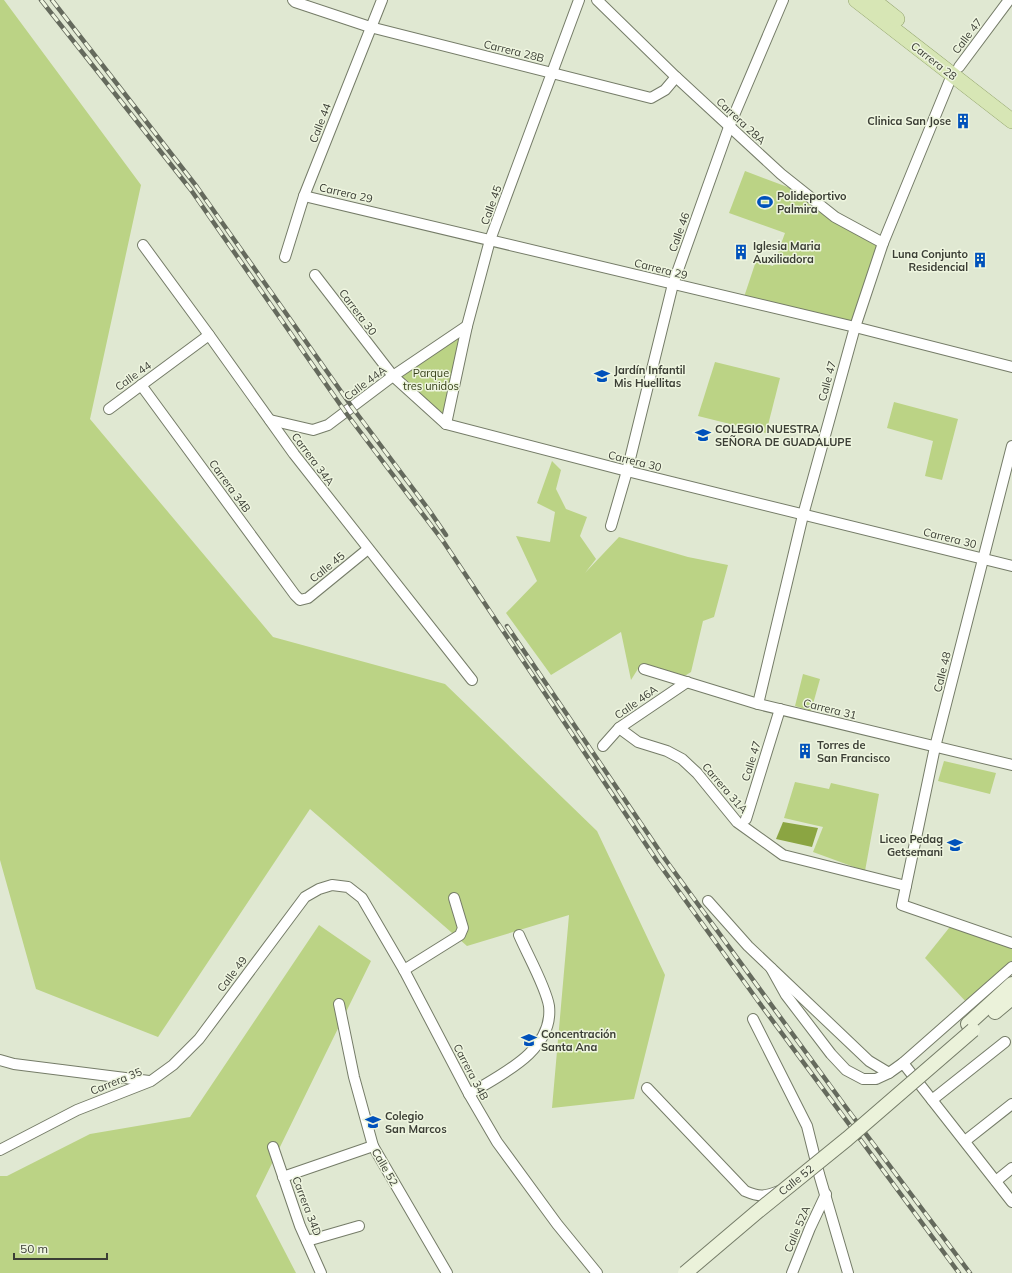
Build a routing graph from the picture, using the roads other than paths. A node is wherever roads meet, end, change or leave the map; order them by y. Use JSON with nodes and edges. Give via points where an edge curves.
{"nodes":[{"id":1,"x":382,"y":0,"type":"edge"},
{"id":2,"x":579,"y":0,"type":"edge"},
{"id":3,"x":597,"y":0,"type":"edge"},
{"id":4,"x":783,"y":0,"type":"edge"},
{"id":5,"x":856,"y":0,"type":"edge"},
{"id":6,"x":873,"y":0,"type":"edge"},
{"id":7,"x":1009,"y":0,"type":"edge"},
{"id":8,"x":294,"y":1,"type":"edge"},
{"id":9,"x":370,"y":27,"type":"junction"},
{"id":10,"x":955,"y":71,"type":"junction"},
{"id":11,"x":552,"y":74,"type":"junction"},
{"id":12,"x":676,"y":77,"type":"junction"},
{"id":13,"x":1012,"y":108,"type":"edge"},
{"id":14,"x":1012,"y":121,"type":"edge"},
{"id":15,"x":729,"y":127,"type":"junction"},
{"id":16,"x":304,"y":196,"type":"junction"},
{"id":17,"x":490,"y":240,"type":"junction"},
{"id":18,"x":882,"y":243,"type":"junction"},
{"id":19,"x":143,"y":245,"type":"dead end"},
{"id":20,"x":285,"y":257,"type":"dead end"},
{"id":21,"x":315,"y":275,"type":"dead end"},
{"id":22,"x":673,"y":284,"type":"junction"},
{"id":23,"x":467,"y":326,"type":"junction"},
{"id":24,"x":855,"y":327,"type":"junction"},
{"id":25,"x":209,"y":335,"type":"junction"},
{"id":26,"x":1012,"y":367,"type":"edge"},
{"id":27,"x":394,"y":376,"type":"junction"},
{"id":28,"x":141,"y":385,"type":"junction"},
{"id":29,"x":109,"y":409,"type":"dead end"},
{"id":30,"x":270,"y":420,"type":"junction"},
{"id":31,"x":446,"y":424,"type":"junction"},
{"id":32,"x":1012,"y":446,"type":"edge"},
{"id":33,"x":626,"y":471,"type":"junction"},
{"id":34,"x":803,"y":515,"type":"junction"},
{"id":35,"x":611,"y":526,"type":"dead end"},
{"id":36,"x":368,"y":549,"type":"junction"},
{"id":37,"x":983,"y":559,"type":"junction"},
{"id":38,"x":1012,"y":566,"type":"edge"},
{"id":39,"x":300,"y":600,"type":"joint"},
{"id":40,"x":644,"y":669,"type":"dead end"},
{"id":41,"x":472,"y":680,"type":"dead end"},
{"id":42,"x":686,"y":682,"type":"junction"},
{"id":43,"x":758,"y":704,"type":"junction"},
{"id":44,"x":780,"y":709,"type":"junction"},
{"id":45,"x":619,"y":728,"type":"junction"},
{"id":46,"x":603,"y":746,"type":"dead end"},
{"id":47,"x":935,"y":747,"type":"junction"},
{"id":48,"x":1012,"y":765,"type":"edge"},
{"id":49,"x":746,"y":819,"type":"dead end"},
{"id":50,"x":332,"y":885,"type":"joint"},
{"id":51,"x":906,"y":886,"type":"junction"},
{"id":52,"x":454,"y":898,"type":"dead end"},
{"id":53,"x":708,"y":900,"type":"dead end"},
{"id":54,"x":518,"y":935,"type":"dead end"},
{"id":55,"x":1012,"y":943,"type":"edge"},
{"id":56,"x":1012,"y":967,"type":"edge"},
{"id":57,"x":771,"y":968,"type":"junction"},
{"id":58,"x":404,"y":970,"type":"junction"},
{"id":59,"x":1011,"y":988,"type":"edge"},
{"id":60,"x":339,"y":1004,"type":"dead end"},
{"id":61,"x":753,"y":1019,"type":"dead end"},
{"id":62,"x":1006,"y":1042,"type":"dead end"},
{"id":63,"x":0,"y":1060,"type":"edge"},
{"id":64,"x":903,"y":1063,"type":"junction"},
{"id":65,"x":889,"y":1073,"type":"junction"},
{"id":66,"x":151,"y":1081,"type":"junction"},
{"id":67,"x":647,"y":1088,"type":"dead end"},
{"id":68,"x":468,"y":1094,"type":"junction"},
{"id":69,"x":932,"y":1100,"type":"junction"},
{"id":70,"x":1012,"y":1104,"type":"edge"},
{"id":71,"x":965,"y":1141,"type":"junction"},
{"id":72,"x":373,"y":1146,"type":"junction"},
{"id":73,"x":273,"y":1147,"type":"dead end"},
{"id":74,"x":0,"y":1150,"type":"edge"},
{"id":75,"x":1012,"y":1168,"type":"edge"},
{"id":76,"x":819,"y":1174,"type":"junction"},
{"id":77,"x":283,"y":1177,"type":"junction"},
{"id":78,"x":996,"y":1181,"type":"junction"},
{"id":79,"x":826,"y":1194,"type":"junction"},
{"id":80,"x":1012,"y":1202,"type":"edge"},
{"id":81,"x":359,"y":1226,"type":"dead end"},
{"id":82,"x":307,"y":1241,"type":"junction"},
{"id":83,"x":321,"y":1273,"type":"edge"},
{"id":84,"x":447,"y":1273,"type":"edge"},
{"id":85,"x":597,"y":1273,"type":"edge"},
{"id":86,"x":685,"y":1273,"type":"edge"},
{"id":87,"x":792,"y":1273,"type":"edge"},
{"id":88,"x":848,"y":1273,"type":"edge"}],
"edges":[{"from":1,"to":9,"type":"street","name":"Calle 44"},
{"from":2,"to":11,"type":"street","name":"Calle 45"},
{"from":3,"to":12,"type":"street","name":"Carrera 28A"},
{"from":4,"to":15,"type":"street","name":"Calle 46"},
{"from":5,"to":10,"type":"main road","name":"Carrera 28"},
{"from":6,"to":10,"type":"main road","name":"Carrera 28"},
{"from":7,"to":10,"type":"street","name":"Calle 47"},
{"from":8,"to":9,"type":"street","name":"Carrera 28B"},
{"from":9,"to":11,"type":"street","name":"Carrera 28B"},
{"from":9,"to":16,"type":"street","name":"Calle 44"},
{"from":10,"to":13,"type":"main road","name":"Carrera 28"},
{"from":10,"to":14,"type":"main road","name":"Carrera 28"},
{"from":10,"to":18,"type":"street","name":"Calle 47"},
{"from":11,"to":12,"type":"street","name":"Carrera 28B","via":[[651,98],[665,90]]},
{"from":11,"to":17,"type":"street","name":"Calle 45"},
{"from":12,"to":15,"type":"street","name":"Carrera 28A"},
{"from":15,"to":18,"type":"street","name":"Carrera 28A","via":[[781,174],[835,217]]},
{"from":15,"to":22,"type":"street","name":"Calle 46"},
{"from":16,"to":17,"type":"street","name":"Carrera 29"},
{"from":16,"to":20,"type":"street","name":"Calle 44"},
{"from":17,"to":22,"type":"street","name":"Carrera 29"},
{"from":17,"to":23,"type":"street","name":"Calle 45"},
{"from":18,"to":24,"type":"street","name":"Calle 47"},
{"from":19,"to":25,"type":"street","name":"Carrera 34A"},
{"from":21,"to":27,"type":"street","name":"Carrera 30"},
{"from":22,"to":24,"type":"street","name":"Carrera 29"},
{"from":22,"to":33,"type":"street","name":"Calle 46"},
{"from":23,"to":27,"type":"street","name":"Calle 44A"},
{"from":23,"to":31,"type":"street","name":"Calle 45"},
{"from":24,"to":26,"type":"street","name":"Carrera 29"},
{"from":24,"to":34,"type":"street","name":"Calle 47"},
{"from":25,"to":28,"type":"street","name":"Calle 44"},
{"from":25,"to":30,"type":"street","name":"Carrera 34A"},
{"from":27,"to":30,"type":"street","name":"Calle 44A","via":[[340,417],[321,428],[313,430]]},
{"from":27,"to":31,"type":"street","name":"Carrera 30"},
{"from":28,"to":29,"type":"street","name":"Calle 44"},
{"from":28,"to":39,"type":"street","name":"Carrera 34B"},
{"from":30,"to":36,"type":"street","name":"Carrera 34A"},
{"from":31,"to":33,"type":"street","name":"Carrera 30"},
{"from":32,"to":37,"type":"street","name":"Calle 48"},
{"from":33,"to":34,"type":"street","name":"Carrera 30"},
{"from":33,"to":35,"type":"street","name":"Calle 46"},
{"from":34,"to":37,"type":"street","name":"Carrera 30"},
{"from":34,"to":43,"type":"street","name":"Calle 47"},
{"from":36,"to":39,"type":"street","name":"Calle 45","via":[[308,598]]},
{"from":36,"to":41,"type":"street","name":"Carrera 34A"},
{"from":37,"to":38,"type":"street","name":"Carrera 30"},
{"from":37,"to":47,"type":"street","name":"Calle 48"},
{"from":40,"to":42,"type":"street","name":"Carrera 31"},
{"from":42,"to":43,"type":"street","name":"Carrera 31"},
{"from":42,"to":45,"type":"street","name":"Calle 46A"},
{"from":43,"to":44,"type":"street","name":"Carrera 31"},
{"from":44,"to":47,"type":"street","name":"Carrera 31"},
{"from":44,"to":49,"type":"street","name":"Calle 47"},
{"from":45,"to":46,"type":"street","name":"Calle 46A"},
{"from":45,"to":51,"type":"street","name":"Carrera 31A","via":[[638,742],[667,751],[682,759],[697,773],[737,822],[783,855]]},
{"from":47,"to":48,"type":"street","name":"Carrera 31"},
{"from":47,"to":51,"type":"street","name":"Calle 48"},
{"from":50,"to":58,"type":"street","name":"Carrera 34B","via":[[348,887],[362,898]]},
{"from":50,"to":66,"type":"street","name":"Calle 49","via":[[318,889],[305,897],[199,1039],[173,1065]]},
{"from":51,"to":55,"type":"street","name":"Calle 48","via":[[902,905]]},
{"from":52,"to":58,"type":"street","via":[[463,928],[460,935]]},
{"from":53,"to":57,"type":"street"},
{"from":54,"to":68,"type":"street","via":[[545,992],[549,1017],[545,1030],[541,1040],[530,1053],[510,1069]]},
{"from":56,"to":64,"type":"street"},
{"from":57,"to":65,"type":"street","via":[[869,1061]]},
{"from":57,"to":65,"type":"street","via":[[786,995],[846,1070],[863,1079],[876,1079]]},
{"from":58,"to":68,"type":"street","name":"Carrera 34B"},
{"from":59,"to":86,"type":"main road","name":"Calle 52","bridge":true,"via":[[847,1139]]},
{"from":60,"to":72,"type":"street","name":"Calle 52","via":[[354,1077]]},
{"from":61,"to":76,"type":"street","via":[[807,1126]]},
{"from":62,"to":69,"type":"street"},
{"from":63,"to":66,"type":"street","name":"Carrera 35","via":[[14,1064]]},
{"from":64,"to":65,"type":"street"},
{"from":64,"to":69,"type":"street"},
{"from":66,"to":74,"type":"street","name":"Carrera 35","via":[[77,1110]]},
{"from":67,"to":76,"type":"street","via":[[745,1191],[757,1196],[768,1195]]},
{"from":68,"to":85,"type":"street","name":"Carrera 34B","via":[[497,1142],[557,1224]]},
{"from":69,"to":71,"type":"street"},
{"from":70,"to":71,"type":"street"},
{"from":71,"to":78,"type":"street"},
{"from":72,"to":77,"type":"street"},
{"from":72,"to":84,"type":"street","name":"Calle 52"},
{"from":73,"to":77,"type":"street","name":"Carrera 34D"},
{"from":75,"to":78,"type":"street"},
{"from":76,"to":79,"type":"street"},
{"from":77,"to":82,"type":"street","name":"Carrera 34D"},
{"from":78,"to":80,"type":"street"},
{"from":79,"to":87,"type":"street","name":"Calle 52A"},
{"from":79,"to":88,"type":"street"},
{"from":81,"to":82,"type":"street"},
{"from":82,"to":83,"type":"street","name":"Carrera 34D"}]}
